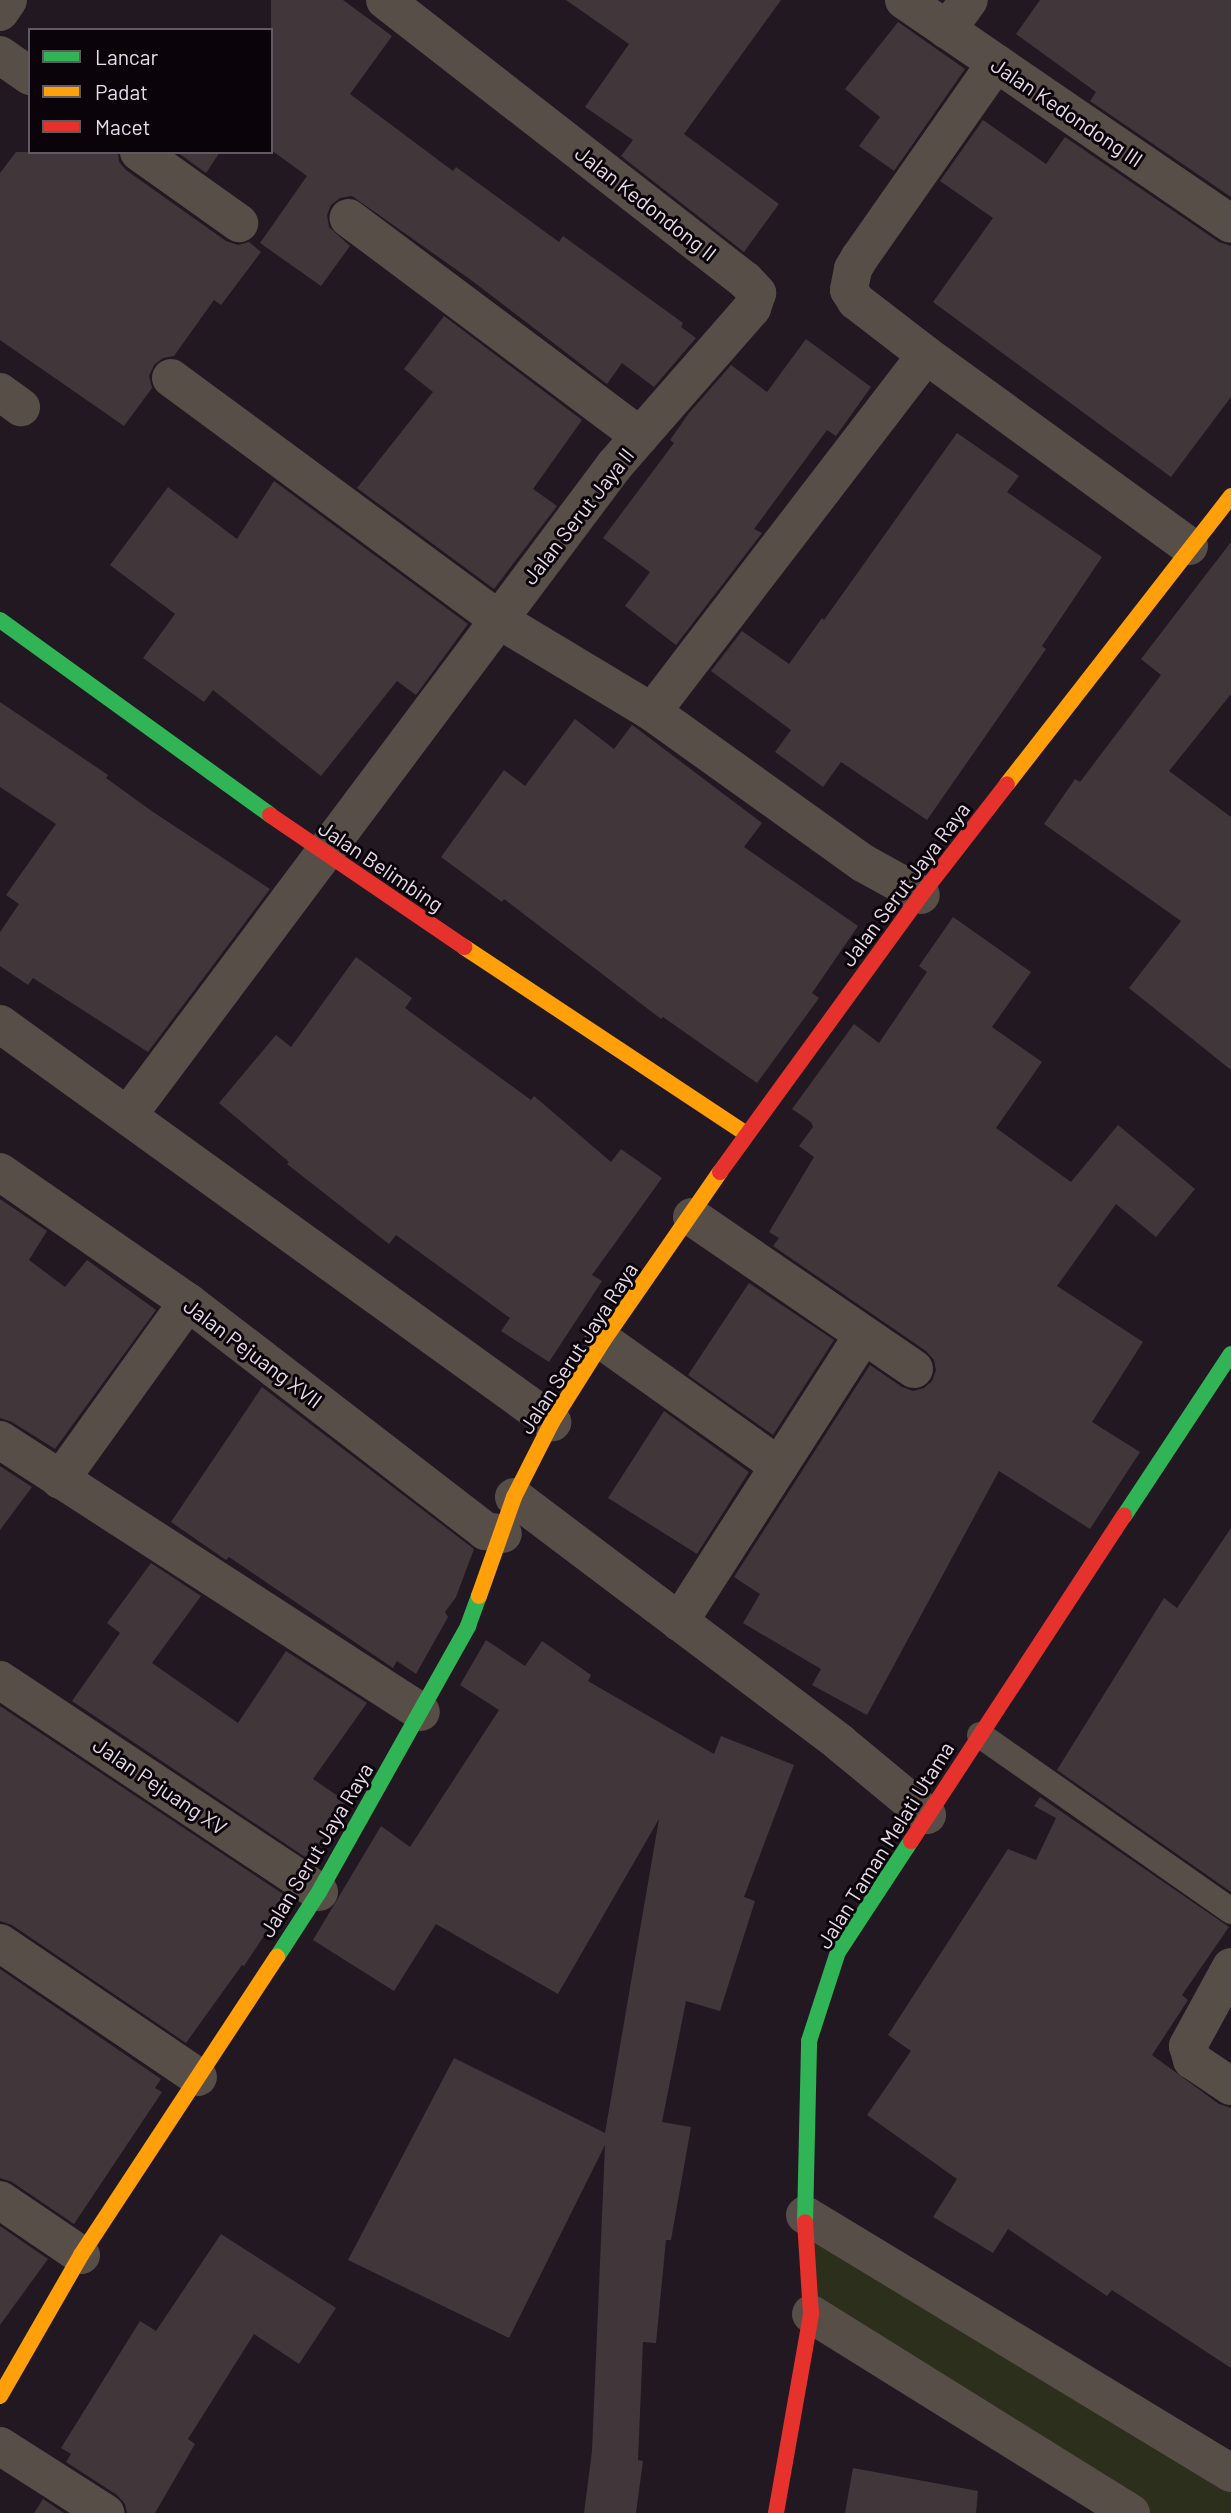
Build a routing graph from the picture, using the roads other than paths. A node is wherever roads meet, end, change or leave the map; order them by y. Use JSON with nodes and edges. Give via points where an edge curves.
{"nodes":[{"id":1,"x":8,"y":0,"type":"edge"},
{"id":2,"x":385,"y":0,"type":"edge"},
{"id":3,"x":904,"y":0,"type":"edge"},
{"id":4,"x":0,"y":12,"type":"edge"},
{"id":5,"x":958,"y":15,"type":"edge"},
{"id":6,"x":0,"y":55,"type":"edge"},
{"id":7,"x":996,"y":63,"type":"junction"},
{"id":8,"x":28,"y":75,"type":"edge"},
{"id":9,"x":142,"y":154,"type":"edge"},
{"id":10,"x":349,"y":218,"type":"dead end"},
{"id":11,"x":239,"y":223,"type":"dead end"},
{"id":12,"x":1231,"y":224,"type":"edge"},
{"id":13,"x":926,"y":355,"type":"junction"},
{"id":14,"x":171,"y":378,"type":"dead end"},
{"id":15,"x":640,"y":436,"type":"junction"},
{"id":16,"x":1231,"y":496,"type":"edge"},
{"id":17,"x":1189,"y":546,"type":"junction"},
{"id":18,"x":0,"y":620,"type":"edge"},
{"id":19,"x":499,"y":620,"type":"junction"},
{"id":20,"x":652,"y":712,"type":"junction"},
{"id":21,"x":325,"y":855,"type":"junction"},
{"id":22,"x":921,"y":895,"type":"junction"},
{"id":23,"x":0,"y":1024,"type":"edge"},
{"id":24,"x":128,"y":1115,"type":"junction"},
{"id":25,"x":747,"y":1135,"type":"junction"},
{"id":26,"x":0,"y":1172,"type":"edge"},
{"id":27,"x":692,"y":1217,"type":"junction"},
{"id":28,"x":188,"y":1302,"type":"junction"},
{"id":29,"x":863,"y":1335,"type":"junction"},
{"id":30,"x":603,"y":1341,"type":"junction"},
{"id":31,"x":1231,"y":1354,"type":"edge"},
{"id":32,"x":914,"y":1369,"type":"dead end"},
{"id":33,"x":552,"y":1422,"type":"junction"},
{"id":34,"x":0,"y":1440,"type":"edge"},
{"id":35,"x":779,"y":1466,"type":"junction"},
{"id":36,"x":60,"y":1480,"type":"junction"},
{"id":37,"x":514,"y":1497,"type":"junction"},
{"id":38,"x":503,"y":1534,"type":"junction"},
{"id":39,"x":679,"y":1622,"type":"junction"},
{"id":40,"x":0,"y":1680,"type":"edge"},
{"id":41,"x":421,"y":1712,"type":"junction"},
{"id":42,"x":980,"y":1735,"type":"junction"},
{"id":43,"x":927,"y":1815,"type":"junction"},
{"id":44,"x":319,"y":1892,"type":"junction"},
{"id":45,"x":1231,"y":1911,"type":"edge"},
{"id":46,"x":0,"y":1942,"type":"edge"},
{"id":47,"x":1231,"y":1967,"type":"edge"},
{"id":48,"x":198,"y":2077,"type":"junction"},
{"id":49,"x":1231,"y":2086,"type":"edge"},
{"id":50,"x":0,"y":2200,"type":"edge"},
{"id":51,"x":805,"y":2215,"type":"junction"},
{"id":52,"x":81,"y":2255,"type":"junction"},
{"id":53,"x":811,"y":2314,"type":"junction"},
{"id":54,"x":0,"y":2396,"type":"edge"},
{"id":55,"x":0,"y":2446,"type":"edge"},
{"id":56,"x":1231,"y":2473,"type":"edge"},
{"id":57,"x":105,"y":2513,"type":"edge"},
{"id":58,"x":776,"y":2513,"type":"edge"},
{"id":59,"x":1131,"y":2513,"type":"edge"}],
"edges":[{"from":1,"to":4,"type":"street"},
{"from":2,"to":15,"type":"street","name":"Jalan Kedondong II","via":[[757,293],[752,308]]},
{"from":3,"to":5,"type":"street","name":"Jalan Kedondong III"},
{"from":5,"to":7,"type":"street","name":"Jalan Kedondong III"},
{"from":6,"to":8,"type":"street"},
{"from":7,"to":12,"type":"street","name":"Jalan Kedondong III"},
{"from":7,"to":13,"type":"street","via":[[860,257],[849,280],[856,301]]},
{"from":9,"to":11,"type":"street"},
{"from":10,"to":15,"type":"street","name":"Jalan Serut Jaya II"},
{"from":13,"to":17,"type":"street"},
{"from":13,"to":20,"type":"street"},
{"from":14,"to":19,"type":"street"},
{"from":15,"to":19,"type":"street","name":"Jalan Serut Jaya II"},
{"from":16,"to":17,"type":"street","name":"Jalan Serut Jaya Raya"},
{"from":17,"to":22,"type":"street","name":"Jalan Serut Jaya Raya"},
{"from":18,"to":21,"type":"street","name":"Jalan Belimbing"},
{"from":19,"to":20,"type":"street"},
{"from":19,"to":21,"type":"street","name":"Jalan Serut Jaya II"},
{"from":20,"to":22,"type":"street","via":[[863,863]]},
{"from":21,"to":24,"type":"street","name":"Jalan Serut Jaya II"},
{"from":21,"to":25,"type":"street","name":"Jalan Belimbing"},
{"from":22,"to":25,"type":"street","name":"Jalan Serut Jaya Raya"},
{"from":23,"to":24,"type":"street"},
{"from":24,"to":33,"type":"street"},
{"from":25,"to":27,"type":"street","name":"Jalan Serut Jaya Raya"},
{"from":26,"to":28,"type":"street","name":"Jalan Pejuang XVII"},
{"from":27,"to":29,"type":"street"},
{"from":27,"to":30,"type":"street","name":"Jalan Serut Jaya Raya"},
{"from":28,"to":36,"type":"street"},
{"from":28,"to":38,"type":"street","name":"Jalan Pejuang XVII","via":[[485,1531]]},
{"from":29,"to":32,"type":"street"},
{"from":29,"to":35,"type":"street"},
{"from":30,"to":33,"type":"street","name":"Jalan Serut Jaya Raya"},
{"from":30,"to":35,"type":"street"},
{"from":31,"to":42,"type":"street","name":"Jalan Taman Melati Utama"},
{"from":33,"to":37,"type":"street","name":"Jalan Serut Jaya Raya"},
{"from":34,"to":36,"type":"street"},
{"from":35,"to":39,"type":"street"},
{"from":36,"to":41,"type":"street"},
{"from":37,"to":38,"type":"street","name":"Jalan Serut Jaya Raya"},
{"from":37,"to":39,"type":"street"},
{"from":38,"to":41,"type":"street","name":"Jalan Serut Jaya Raya","via":[[468,1626]]},
{"from":39,"to":43,"type":"street"},
{"from":40,"to":44,"type":"street","name":"Jalan Pejuang XV"},
{"from":41,"to":44,"type":"street","name":"Jalan Serut Jaya Raya"},
{"from":42,"to":43,"type":"street","name":"Jalan Taman Melati Utama"},
{"from":42,"to":45,"type":"lane"},
{"from":43,"to":51,"type":"street","name":"Jalan Taman Melati Utama","via":[[838,1952],[809,2041]]},
{"from":44,"to":48,"type":"street","name":"Jalan Serut Jaya Raya"},
{"from":46,"to":48,"type":"street"},
{"from":47,"to":49,"type":"street","via":[[1188,2046],[1192,2060]]},
{"from":48,"to":52,"type":"street","name":"Jalan Serut Jaya Raya"},
{"from":50,"to":52,"type":"street"},
{"from":51,"to":53,"type":"street","name":"Jalan Taman Melati Utama"},
{"from":51,"to":56,"type":"street"},
{"from":52,"to":54,"type":"street","name":"Jalan Serut Jaya Raya"},
{"from":53,"to":58,"type":"street","name":"Jalan Taman Melati Utama"},
{"from":53,"to":59,"type":"street"},
{"from":55,"to":57,"type":"street"}]}
